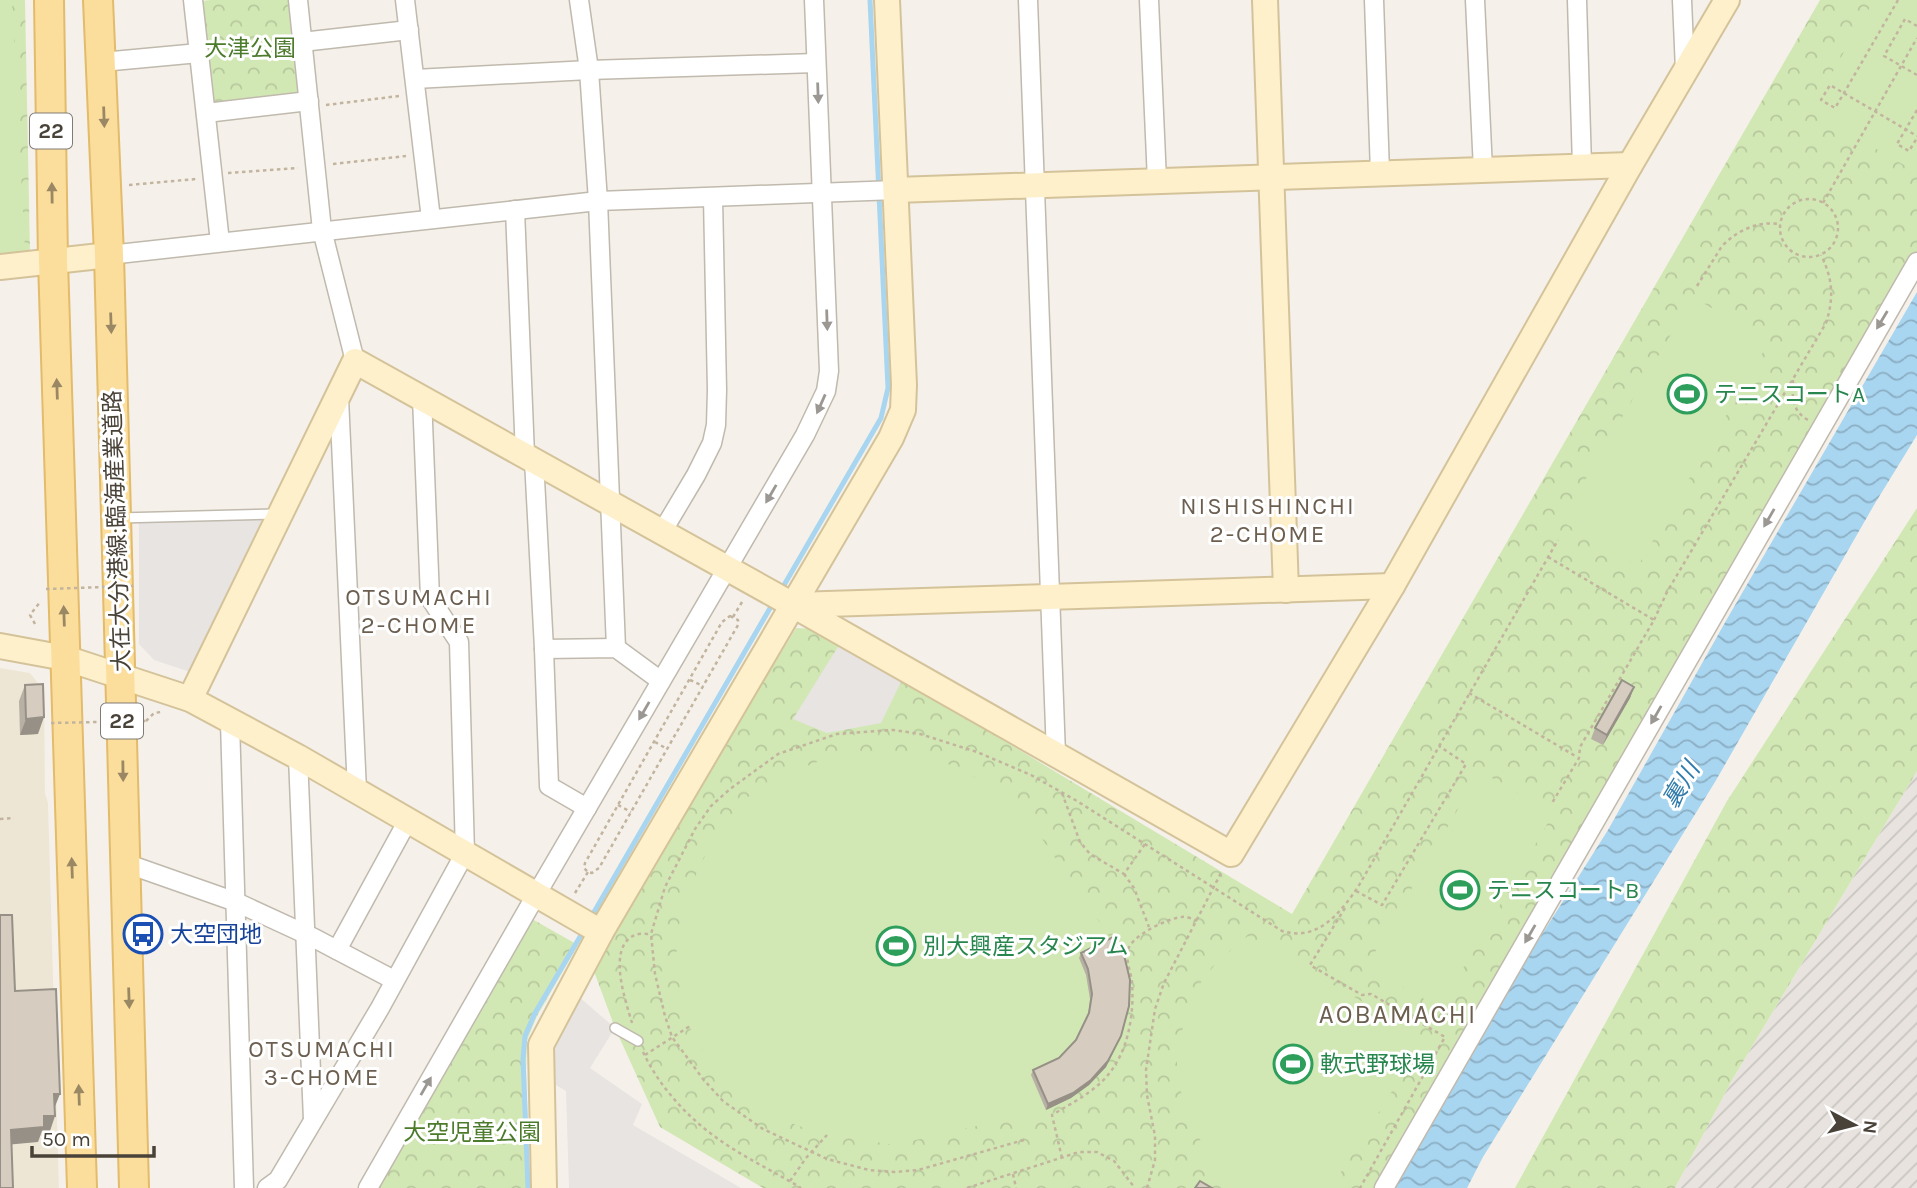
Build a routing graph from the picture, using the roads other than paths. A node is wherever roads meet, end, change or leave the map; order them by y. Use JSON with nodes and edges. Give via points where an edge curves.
{"nodes":[{"id":1,"x":49,"y":0,"type":"edge"},
{"id":2,"x":98,"y":0,"type":"edge"},
{"id":3,"x":193,"y":0,"type":"edge"},
{"id":4,"x":298,"y":0,"type":"edge"},
{"id":5,"x":405,"y":0,"type":"edge"},
{"id":6,"x":579,"y":0,"type":"edge"},
{"id":7,"x":814,"y":0,"type":"edge"},
{"id":8,"x":887,"y":0,"type":"edge"},
{"id":9,"x":1028,"y":0,"type":"edge"},
{"id":10,"x":1149,"y":0,"type":"edge"},
{"id":11,"x":1265,"y":0,"type":"edge"},
{"id":12,"x":1374,"y":0,"type":"edge"},
{"id":13,"x":1475,"y":0,"type":"edge"},
{"id":14,"x":1577,"y":0,"type":"edge"},
{"id":15,"x":1682,"y":0,"type":"edge"},
{"id":16,"x":1727,"y":0,"type":"edge"},
{"id":17,"x":409,"y":30,"type":"junction"},
{"id":18,"x":302,"y":42,"type":"junction"},
{"id":19,"x":199,"y":52,"type":"junction"},
{"id":20,"x":102,"y":62,"type":"junction"},
{"id":21,"x":816,"y":63,"type":"junction"},
{"id":22,"x":589,"y":70,"type":"junction"},
{"id":23,"x":1685,"y":70,"type":"junction"},
{"id":24,"x":415,"y":86,"type":"junction"},
{"id":25,"x":309,"y":104,"type":"junction"},
{"id":26,"x":206,"y":113,"type":"junction"},
{"id":27,"x":1630,"y":164,"type":"junction"},
{"id":28,"x":1582,"y":166,"type":"junction"},
{"id":29,"x":1483,"y":170,"type":"junction"},
{"id":30,"x":1380,"y":173,"type":"junction"},
{"id":31,"x":1271,"y":178,"type":"junction"},
{"id":32,"x":1157,"y":181,"type":"junction"},
{"id":33,"x":1035,"y":186,"type":"junction"},
{"id":34,"x":884,"y":191,"type":"junction"},
{"id":35,"x":822,"y":193,"type":"junction"},
{"id":36,"x":713,"y":198,"type":"junction"},
{"id":37,"x":598,"y":201,"type":"junction"},
{"id":38,"x":515,"y":210,"type":"junction"},
{"id":39,"x":431,"y":219,"type":"junction"},
{"id":40,"x":323,"y":230,"type":"junction"},
{"id":41,"x":220,"y":242,"type":"junction"},
{"id":42,"x":109,"y":255,"type":"junction"},
{"id":43,"x":53,"y":261,"type":"junction"},
{"id":44,"x":1917,"y":261,"type":"edge"},
{"id":45,"x":0,"y":268,"type":"edge"},
{"id":46,"x":355,"y":360,"type":"junction"},
{"id":47,"x":339,"y":394,"type":"junction"},
{"id":48,"x":422,"y":397,"type":"junction"},
{"id":49,"x":529,"y":458,"type":"junction"},
{"id":50,"x":610,"y":503,"type":"junction"},
{"id":51,"x":281,"y":513,"type":"junction"},
{"id":52,"x":117,"y":518,"type":"junction"},
{"id":53,"x":662,"y":532,"type":"junction"},
{"id":54,"x":727,"y":568,"type":"junction"},
{"id":55,"x":1392,"y":586,"type":"junction"},
{"id":56,"x":1286,"y":590,"type":"junction"},
{"id":57,"x":1050,"y":597,"type":"junction"},
{"id":58,"x":783,"y":599,"type":"junction"},
{"id":59,"x":0,"y":646,"type":"edge"},
{"id":60,"x":616,"y":648,"type":"junction"},
{"id":61,"x":544,"y":649,"type":"junction"},
{"id":62,"x":65,"y":658,"type":"junction"},
{"id":63,"x":121,"y":677,"type":"junction"},
{"id":64,"x":661,"y":681,"type":"junction"},
{"id":65,"x":190,"y":699,"type":"junction"},
{"id":66,"x":230,"y":722,"type":"junction"},
{"id":67,"x":1056,"y":755,"type":"junction"},
{"id":68,"x":298,"y":757,"type":"junction"},
{"id":69,"x":357,"y":791,"type":"junction"},
{"id":70,"x":587,"y":808,"type":"junction"},
{"id":71,"x":408,"y":820,"type":"junction"},
{"id":72,"x":465,"y":853,"type":"junction"},
{"id":73,"x":125,"y":863,"type":"junction"},
{"id":74,"x":537,"y":894,"type":"junction"},
{"id":75,"x":236,"y":902,"type":"junction"},
{"id":76,"x":601,"y":932,"type":"junction"},
{"id":77,"x":306,"y":935,"type":"junction"},
{"id":78,"x":337,"y":950,"type":"junction"},
{"id":79,"x":394,"y":980,"type":"junction"},
{"id":80,"x":615,"y":1028,"type":"dead end"},
{"id":81,"x":638,"y":1041,"type":"road end"},
{"id":82,"x":313,"y":1121,"type":"junction"},
{"id":83,"x":82,"y":1188,"type":"edge"},
{"id":84,"x":134,"y":1188,"type":"edge"},
{"id":85,"x":244,"y":1188,"type":"edge"},
{"id":86,"x":267,"y":1188,"type":"edge"},
{"id":87,"x":368,"y":1188,"type":"edge"},
{"id":88,"x":544,"y":1188,"type":"edge"},
{"id":89,"x":1384,"y":1188,"type":"edge"}],
"edges":[{"from":43,"to":1,"type":"main road","number":"22","one_way":true},
{"from":2,"to":20,"type":"main road","name":"大在大分港線;臨海産業道路","number":"22"},
{"from":3,"to":19,"type":"street"},
{"from":4,"to":18,"type":"street"},
{"from":5,"to":17,"type":"street"},
{"from":6,"to":22,"type":"street"},
{"from":7,"to":21,"type":"street"},
{"from":8,"to":34,"type":"street"},
{"from":9,"to":33,"type":"street"},
{"from":10,"to":32,"type":"street"},
{"from":11,"to":31,"type":"street"},
{"from":12,"to":30,"type":"street"},
{"from":13,"to":29,"type":"street"},
{"from":14,"to":28,"type":"street"},
{"from":15,"to":23,"type":"street"},
{"from":16,"to":23,"type":"street"},
{"from":17,"to":18,"type":"street"},
{"from":17,"to":24,"type":"street"},
{"from":18,"to":25,"type":"street"},
{"from":19,"to":20,"type":"street"},
{"from":19,"to":26,"type":"street"},
{"from":20,"to":42,"type":"main road","name":"大在大分港線;臨海産業道路","number":"22","one_way":true},
{"from":21,"to":22,"type":"street"},
{"from":21,"to":35,"type":"street","one_way":true},
{"from":22,"to":24,"type":"street"},
{"from":22,"to":37,"type":"street"},
{"from":23,"to":27,"type":"street"},
{"from":24,"to":39,"type":"street"},
{"from":25,"to":26,"type":"street"},
{"from":25,"to":40,"type":"street"},
{"from":26,"to":41,"type":"street"},
{"from":27,"to":28,"type":"street"},
{"from":27,"to":55,"type":"street"},
{"from":28,"to":29,"type":"street"},
{"from":29,"to":30,"type":"street"},
{"from":30,"to":31,"type":"street"},
{"from":31,"to":32,"type":"street"},
{"from":31,"to":56,"type":"street"},
{"from":32,"to":33,"type":"street"},
{"from":33,"to":34,"type":"street"},
{"from":33,"to":57,"type":"street"},
{"from":34,"to":35,"type":"street"},
{"from":34,"to":58,"type":"street","via":[[903,411],[891,438]]},
{"from":35,"to":36,"type":"street"},
{"from":35,"to":54,"type":"street","one_way":true,"via":[[826,391],[806,435]]},
{"from":36,"to":37,"type":"street"},
{"from":36,"to":53,"type":"street","via":[[716,425],[696,475]]},
{"from":37,"to":38,"type":"street"},
{"from":37,"to":50,"type":"street"},
{"from":38,"to":39,"type":"street"},
{"from":38,"to":49,"type":"street"},
{"from":39,"to":40,"type":"street"},
{"from":40,"to":41,"type":"street"},
{"from":40,"to":46,"type":"street"},
{"from":41,"to":42,"type":"street"},
{"from":42,"to":43,"type":"street"},
{"from":42,"to":52,"type":"main road","name":"大在大分港線;臨海産業道路","number":"22","one_way":true},
{"from":43,"to":45,"type":"street"},
{"from":62,"to":43,"type":"main road","number":"22","one_way":true},
{"from":44,"to":89,"type":"street","one_way":true},
{"from":46,"to":47,"type":"street"},
{"from":46,"to":48,"type":"street"},
{"from":47,"to":51,"type":"street"},
{"from":47,"to":69,"type":"street"},
{"from":48,"to":49,"type":"street"},
{"from":48,"to":72,"type":"street","via":[[430,598],[459,642]]},
{"from":49,"to":50,"type":"street"},
{"from":49,"to":61,"type":"street"},
{"from":50,"to":53,"type":"street"},
{"from":50,"to":60,"type":"street"},
{"from":51,"to":52,"type":"lane"},
{"from":51,"to":65,"type":"street"},
{"from":52,"to":63,"type":"main road","name":"大在大分港線;臨海産業道路","number":"22"},
{"from":53,"to":54,"type":"street"},
{"from":54,"to":58,"type":"street"},
{"from":54,"to":64,"type":"street"},
{"from":55,"to":56,"type":"street"},
{"from":55,"to":67,"type":"street","via":[[1231,854]]},
{"from":56,"to":57,"type":"street"},
{"from":57,"to":58,"type":"street"},
{"from":57,"to":67,"type":"street"},
{"from":58,"to":67,"type":"street"},
{"from":58,"to":76,"type":"street"},
{"from":59,"to":62,"type":"street"},
{"from":60,"to":61,"type":"street"},
{"from":60,"to":64,"type":"street"},
{"from":61,"to":70,"type":"street","via":[[549,786]]},
{"from":62,"to":63,"type":"street"},
{"from":83,"to":62,"type":"main road","number":"22","one_way":true},
{"from":63,"to":65,"type":"street"},
{"from":63,"to":73,"type":"main road","name":"大在大分港線;臨海産業道路","number":"22","one_way":true},
{"from":64,"to":70,"type":"street","one_way":true},
{"from":65,"to":66,"type":"street"},
{"from":66,"to":68,"type":"street"},
{"from":66,"to":75,"type":"street"},
{"from":68,"to":69,"type":"street"},
{"from":68,"to":77,"type":"street"},
{"from":69,"to":71,"type":"street"},
{"from":70,"to":74,"type":"street"},
{"from":71,"to":72,"type":"street"},
{"from":71,"to":78,"type":"street"},
{"from":72,"to":74,"type":"street"},
{"from":72,"to":79,"type":"street"},
{"from":73,"to":75,"type":"street"},
{"from":73,"to":84,"type":"main road","name":"大在大分港線;臨海産業道路","number":"22","one_way":true},
{"from":74,"to":76,"type":"street"},
{"from":87,"to":74,"type":"street","one_way":true},
{"from":75,"to":77,"type":"street"},
{"from":75,"to":85,"type":"street"},
{"from":76,"to":88,"type":"street","via":[[541,1045]]},
{"from":77,"to":78,"type":"street"},
{"from":77,"to":82,"type":"street"},
{"from":78,"to":79,"type":"street"},
{"from":79,"to":82,"type":"street"},
{"from":80,"to":81,"type":"lane"},
{"from":82,"to":86,"type":"street","via":[[278,1180]]}]}
